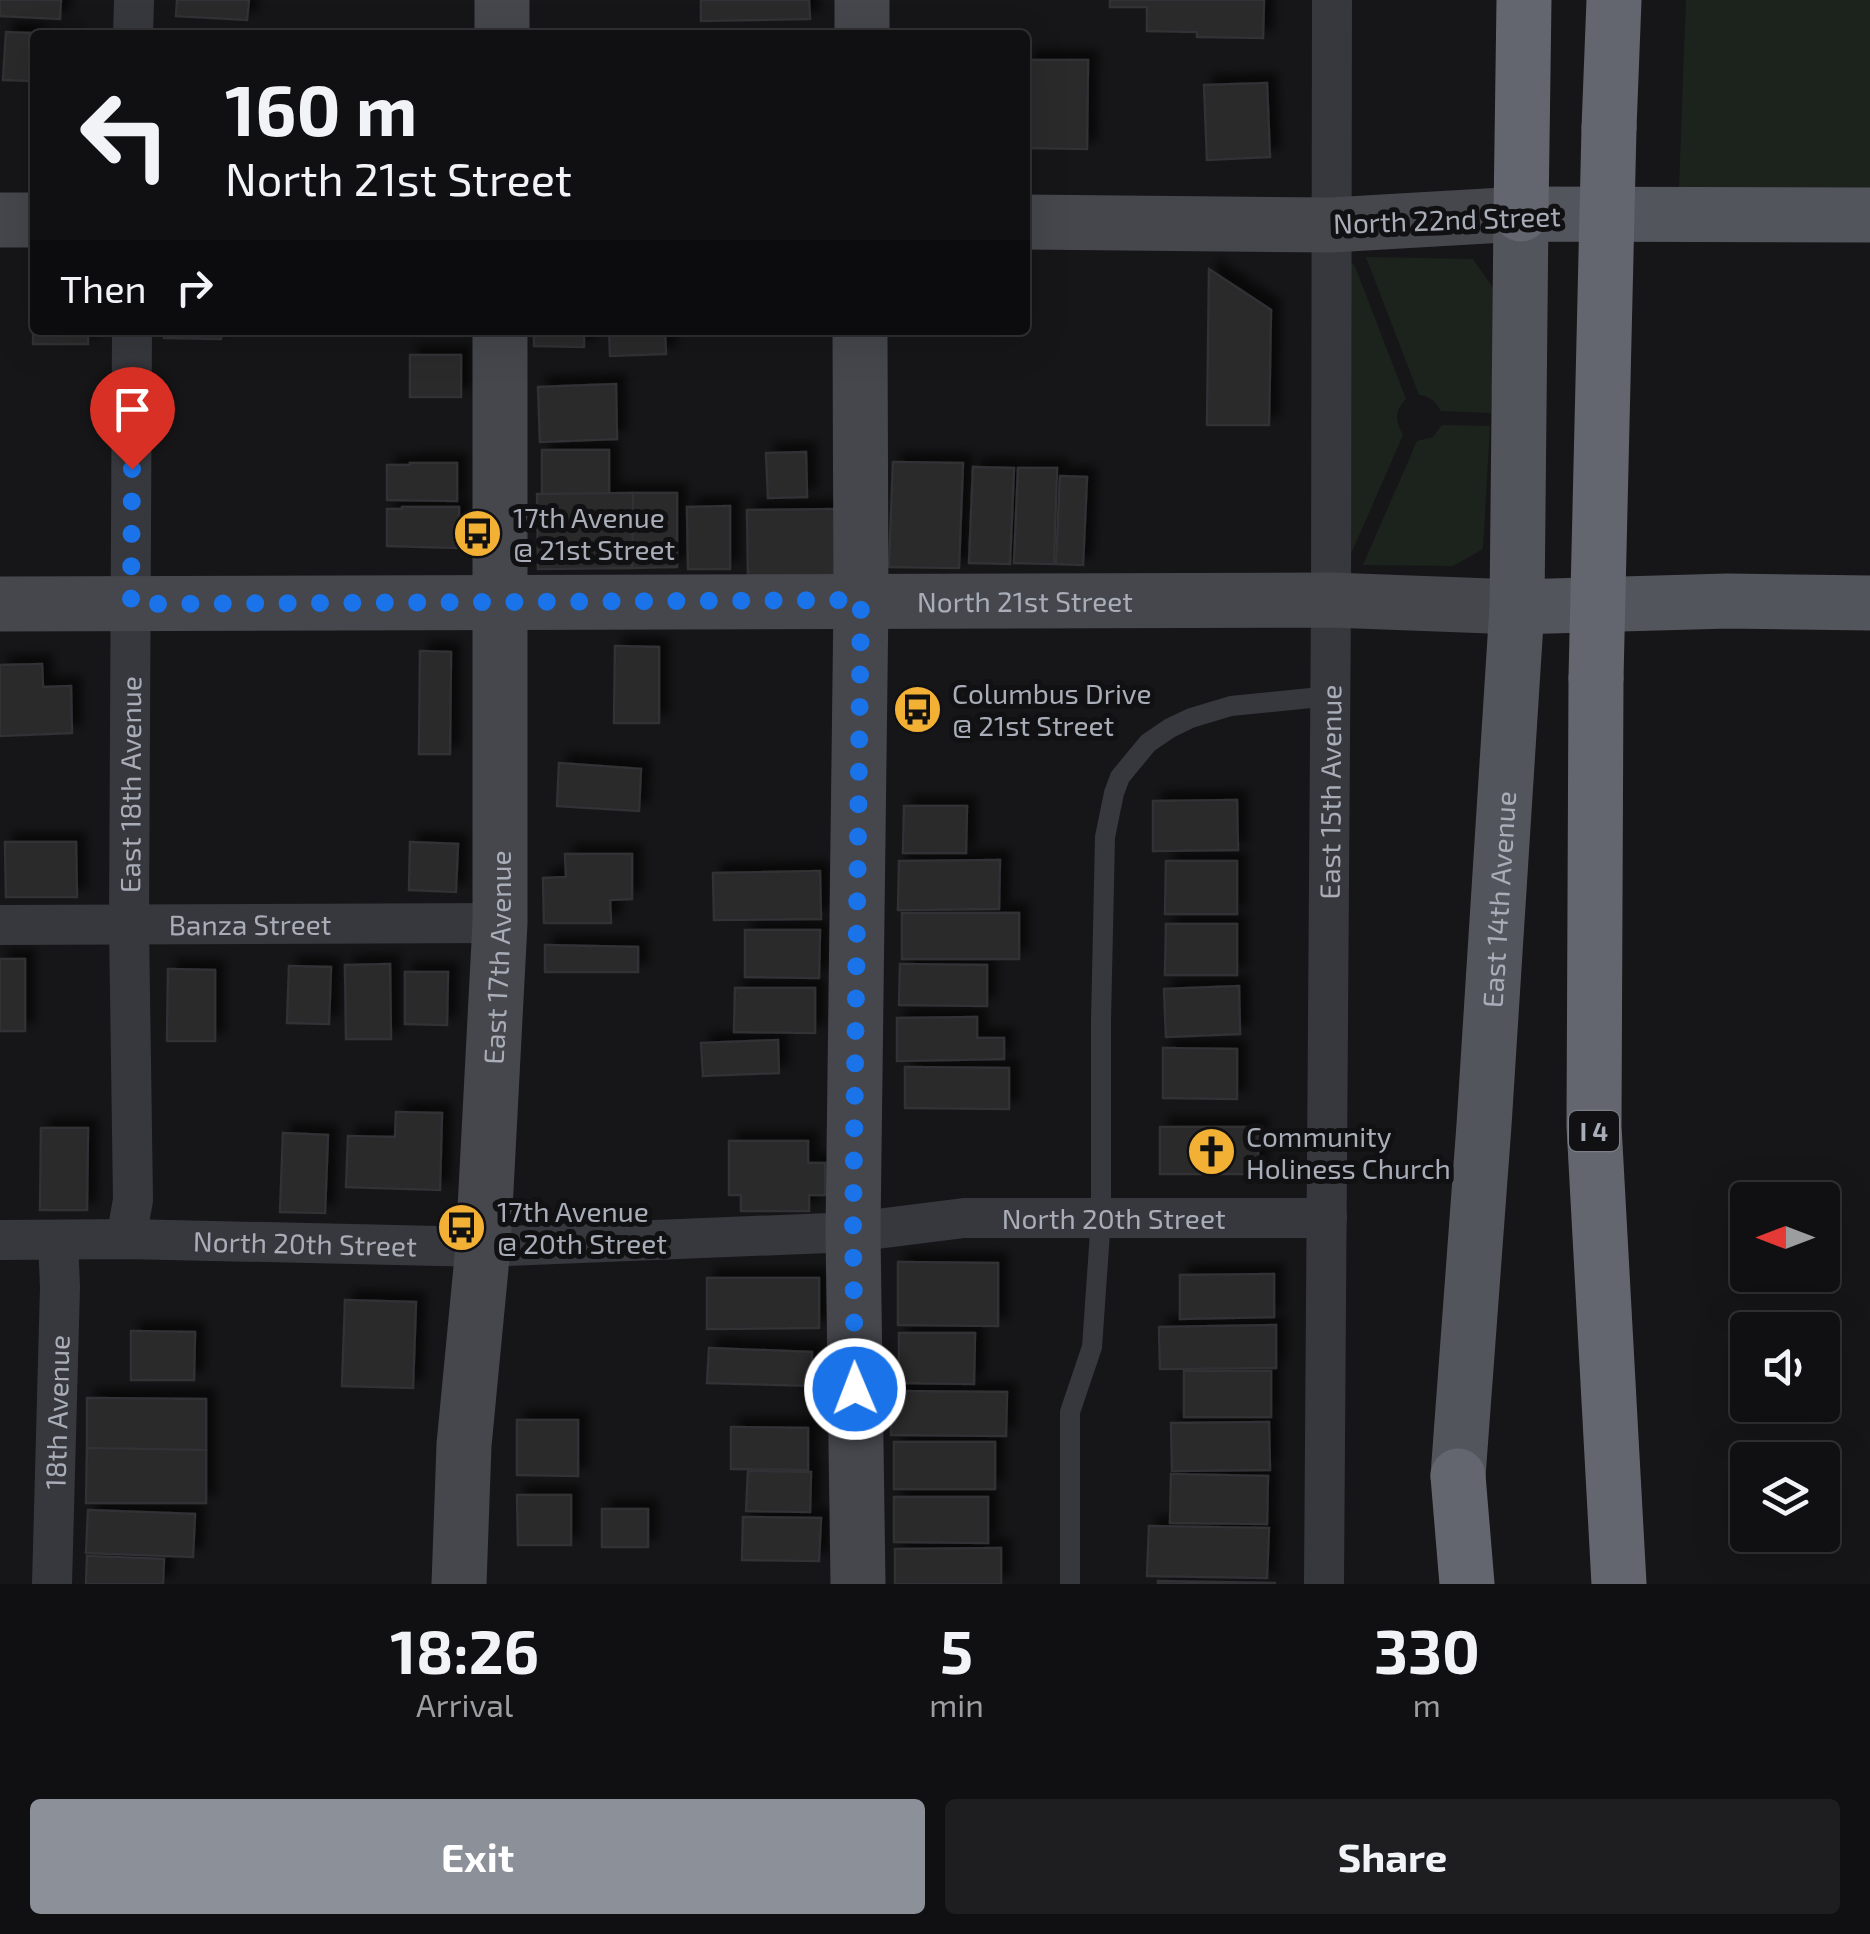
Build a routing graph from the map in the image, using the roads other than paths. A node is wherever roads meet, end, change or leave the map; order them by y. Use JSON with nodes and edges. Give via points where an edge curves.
{"nodes":[{"id":1,"x":134,"y":0,"type":"edge"},
{"id":2,"x":502,"y":0,"type":"edge"},
{"id":3,"x":862,"y":0,"type":"edge"},
{"id":4,"x":1332,"y":0,"type":"edge"},
{"id":5,"x":1524,"y":0,"type":"edge"},
{"id":6,"x":1614,"y":0,"type":"edge"},
{"id":7,"x":134,"y":30,"type":"edge"},
{"id":8,"x":502,"y":30,"type":"edge"},
{"id":9,"x":862,"y":30,"type":"edge"},
{"id":10,"x":1520,"y":214,"type":"junction"},
{"id":11,"x":1870,"y":214,"type":"edge"},
{"id":12,"x":0,"y":220,"type":"edge"},
{"id":13,"x":30,"y":220,"type":"edge"},
{"id":14,"x":1030,"y":222,"type":"edge"},
{"id":15,"x":1331,"y":225,"type":"junction"},
{"id":16,"x":132,"y":335,"type":"edge"},
{"id":17,"x":500,"y":335,"type":"edge"},
{"id":18,"x":860,"y":335,"type":"edge"},
{"id":19,"x":861,"y":600,"type":"junction"},
{"id":20,"x":1331,"y":600,"type":"junction"},
{"id":21,"x":498,"y":602,"type":"junction"},
{"id":22,"x":1870,"y":602,"type":"edge"},
{"id":23,"x":0,"y":604,"type":"edge"},
{"id":24,"x":131,"y":604,"type":"junction"},
{"id":25,"x":1517,"y":607,"type":"junction"},
{"id":26,"x":1330,"y":696,"type":"junction"},
{"id":27,"x":500,"y":923,"type":"junction"},
{"id":28,"x":0,"y":925,"type":"edge"},
{"id":29,"x":130,"y":925,"type":"junction"},
{"id":30,"x":1101,"y":1218,"type":"junction"},
{"id":31,"x":1326,"y":1218,"type":"junction"},
{"id":32,"x":853,"y":1232,"type":"junction"},
{"id":33,"x":126,"y":1239,"type":"junction"},
{"id":34,"x":0,"y":1240,"type":"edge"},
{"id":35,"x":58,"y":1240,"type":"junction"},
{"id":36,"x":483,"y":1247,"type":"junction"},
{"id":37,"x":1458,"y":1476,"type":"junction"},
{"id":38,"x":52,"y":1584,"type":"edge"},
{"id":39,"x":459,"y":1584,"type":"edge"},
{"id":40,"x":858,"y":1584,"type":"edge"},
{"id":41,"x":1070,"y":1584,"type":"edge"},
{"id":42,"x":1324,"y":1584,"type":"edge"},
{"id":43,"x":1452,"y":1584,"type":"edge"},
{"id":44,"x":1467,"y":1584,"type":"edge"},
{"id":45,"x":1619,"y":1584,"type":"edge"}],
"edges":[{"from":1,"to":7,"type":"street"},
{"from":2,"to":8,"type":"main road"},
{"from":3,"to":9,"type":"main road"},
{"from":4,"to":15,"type":"street","name":"East 15th Avenue"},
{"from":5,"to":10,"type":"highway"},
{"from":6,"to":45,"type":"highway","number":"I 4","bridge":true,"via":[[1596,678],[1594,1126]]},
{"from":10,"to":11,"type":"main road","name":"North 22nd Street"},
{"from":10,"to":15,"type":"main road","name":"North 22nd Street"},
{"from":10,"to":25,"type":"main road","name":"East 14th Avenue"},
{"from":12,"to":13,"type":"main road"},
{"from":14,"to":15,"type":"main road","name":"North 22nd Street"},
{"from":15,"to":20,"type":"street","name":"East 15th Avenue"},
{"from":16,"to":24,"type":"street","name":"East 18th Avenue"},
{"from":17,"to":21,"type":"main road","name":"East 17th Avenue"},
{"from":18,"to":19,"type":"main road"},
{"from":19,"to":20,"type":"main road","name":"North 21st Street"},
{"from":19,"to":21,"type":"main road","name":"North 21st Street"},
{"from":19,"to":32,"type":"main road"},
{"from":20,"to":25,"type":"main road","name":"North 21st Street"},
{"from":20,"to":26,"type":"street","name":"East 15th Avenue"},
{"from":21,"to":24,"type":"main road","name":"North 21st Street"},
{"from":21,"to":27,"type":"main road","name":"East 17th Avenue"},
{"from":22,"to":25,"type":"main road","name":"North 21st Street"},
{"from":23,"to":24,"type":"main road","name":"North 21st Street"},
{"from":24,"to":29,"type":"street","name":"East 18th Avenue"},
{"from":25,"to":37,"type":"main road","name":"East 14th Avenue"},
{"from":26,"to":30,"type":"lane","via":[[1231,706],[1191,718],[1148,744],[1120,777],[1105,837]]},
{"from":26,"to":31,"type":"street","name":"East 15th Avenue"},
{"from":27,"to":29,"type":"street","name":"Banza Street"},
{"from":27,"to":36,"type":"main road","name":"East 17th Avenue"},
{"from":28,"to":29,"type":"street","name":"Banza Street"},
{"from":29,"to":33,"type":"street","name":"East 18th Avenue","via":[[133,1200]]},
{"from":30,"to":31,"type":"street","name":"North 20th Street"},
{"from":30,"to":32,"type":"street","name":"North 20th Street","via":[[964,1218]]},
{"from":30,"to":41,"type":"lane","via":[[1092,1347],[1070,1412]]},
{"from":31,"to":42,"type":"street","name":"East 15th Avenue"},
{"from":32,"to":36,"type":"street","name":"North 20th Street"},
{"from":32,"to":40,"type":"main road"},
{"from":33,"to":35,"type":"street","name":"North 20th Street"},
{"from":33,"to":36,"type":"street","name":"North 20th Street"},
{"from":34,"to":35,"type":"street","name":"North 20th Street"},
{"from":35,"to":38,"type":"street","name":"18th Avenue"},
{"from":36,"to":39,"type":"main road","name":"East 17th Avenue"},
{"from":37,"to":43,"type":"main road","name":"East 14th Avenue"},
{"from":37,"to":44,"type":"highway"}]}
